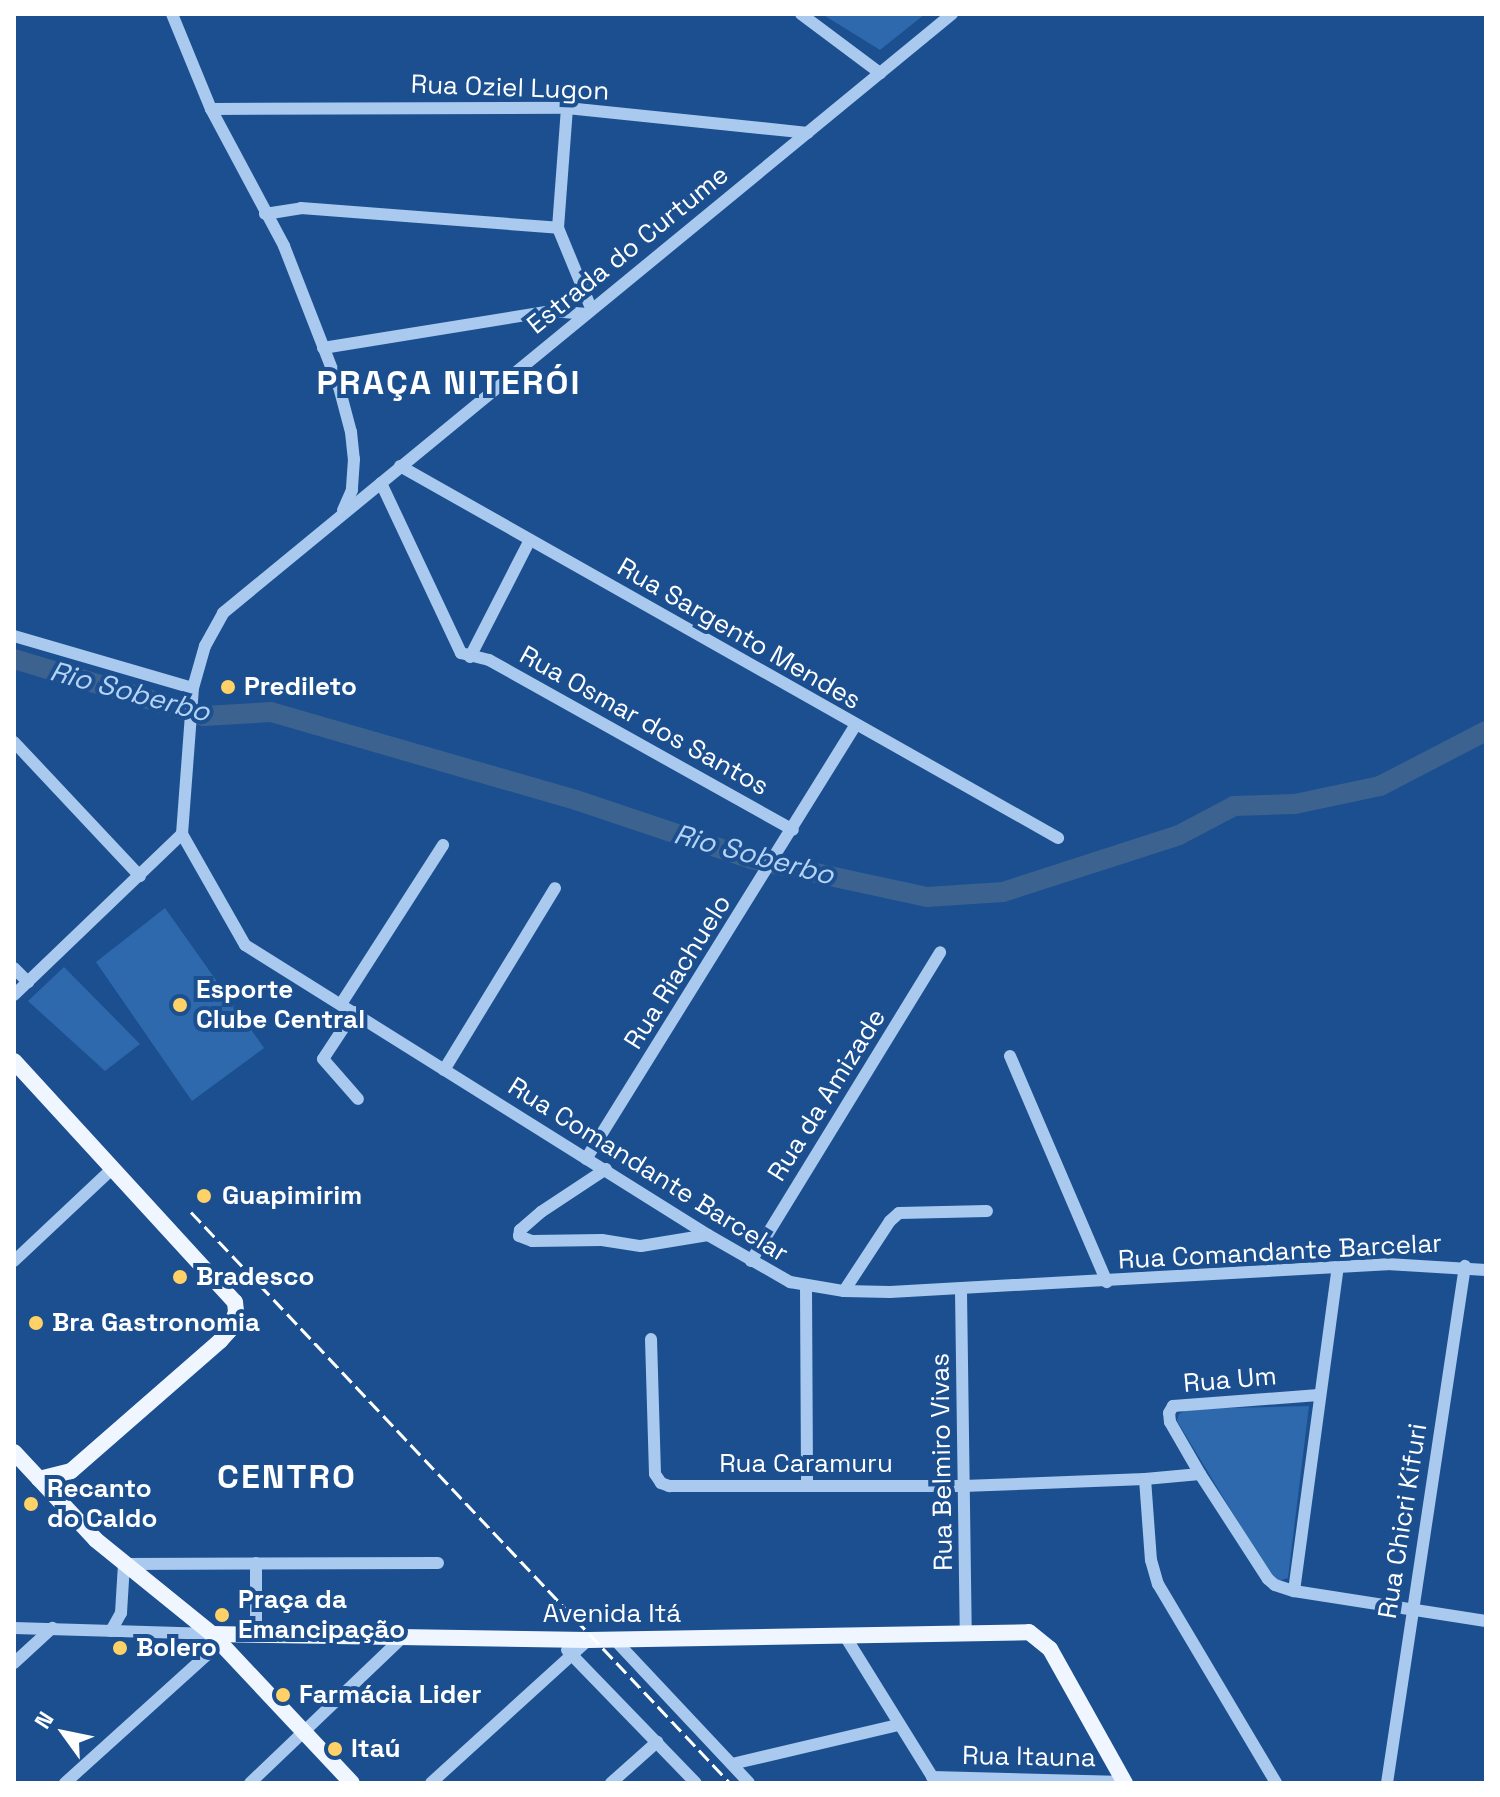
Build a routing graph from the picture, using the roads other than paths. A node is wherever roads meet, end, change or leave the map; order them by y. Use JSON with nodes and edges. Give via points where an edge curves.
{"nodes":[{"id":1,"x":172,"y":14,"type":"edge"},
{"id":2,"x":801,"y":14,"type":"edge"},
{"id":3,"x":952,"y":14,"type":"edge"},
{"id":4,"x":880,"y":73,"type":"junction"},
{"id":5,"x":567,"y":108,"type":"junction"},
{"id":6,"x":211,"y":109,"type":"junction"},
{"id":7,"x":808,"y":133,"type":"junction"},
{"id":8,"x":265,"y":214,"type":"junction"},
{"id":9,"x":558,"y":228,"type":"junction"},
{"id":10,"x":588,"y":311,"type":"junction"},
{"id":11,"x":323,"y":348,"type":"junction"},
{"id":12,"x":400,"y":466,"type":"junction"},
{"id":13,"x":381,"y":483,"type":"junction"},
{"id":14,"x":359,"y":492,"type":"junction"},
{"id":15,"x":530,"y":540,"type":"junction"},
{"id":16,"x":14,"y":636,"type":"edge"},
{"id":17,"x":470,"y":657,"type":"junction"},
{"id":18,"x":193,"y":688,"type":"junction"},
{"id":19,"x":855,"y":726,"type":"junction"},
{"id":20,"x":14,"y":742,"type":"edge"},
{"id":21,"x":793,"y":830,"type":"junction"},
{"id":22,"x":182,"y":834,"type":"junction"},
{"id":23,"x":1058,"y":838,"type":"dead end"},
{"id":24,"x":443,"y":845,"type":"dead end"},
{"id":25,"x":140,"y":876,"type":"junction"},
{"id":26,"x":555,"y":888,"type":"dead end"},
{"id":27,"x":940,"y":952,"type":"dead end"},
{"id":28,"x":14,"y":968,"type":"edge"},
{"id":29,"x":28,"y":982,"type":"junction"},
{"id":30,"x":14,"y":995,"type":"edge"},
{"id":31,"x":341,"y":1004,"type":"junction"},
{"id":32,"x":354,"y":1012,"type":"junction"},
{"id":33,"x":1010,"y":1056,"type":"dead end"},
{"id":34,"x":14,"y":1061,"type":"edge"},
{"id":35,"x":444,"y":1070,"type":"junction"},
{"id":36,"x":358,"y":1099,"type":"dead end"},
{"id":37,"x":586,"y":1159,"type":"junction"},
{"id":38,"x":113,"y":1168,"type":"junction"},
{"id":39,"x":606,"y":1169,"type":"junction"},
{"id":40,"x":987,"y":1211,"type":"dead end"},
{"id":41,"x":708,"y":1235,"type":"junction"},
{"id":42,"x":14,"y":1261,"type":"edge"},
{"id":43,"x":751,"y":1261,"type":"junction"},
{"id":44,"x":1465,"y":1266,"type":"junction"},
{"id":45,"x":1338,"y":1267,"type":"junction"},
{"id":46,"x":1486,"y":1270,"type":"edge"},
{"id":47,"x":1107,"y":1282,"type":"junction"},
{"id":48,"x":806,"y":1287,"type":"junction"},
{"id":49,"x":844,"y":1291,"type":"junction"},
{"id":50,"x":961,"y":1291,"type":"junction"},
{"id":51,"x":651,"y":1339,"type":"dead end"},
{"id":52,"x":1319,"y":1395,"type":"junction"},
{"id":53,"x":14,"y":1452,"type":"edge"},
{"id":54,"x":71,"y":1471,"type":"junction"},
{"id":55,"x":1200,"y":1474,"type":"junction"},
{"id":56,"x":39,"y":1479,"type":"junction"},
{"id":57,"x":1145,"y":1479,"type":"junction"},
{"id":58,"x":807,"y":1484,"type":"junction"},
{"id":59,"x":963,"y":1486,"type":"junction"},
{"id":60,"x":58,"y":1500,"type":"junction"},
{"id":61,"x":256,"y":1563,"type":"junction"},
{"id":62,"x":438,"y":1563,"type":"dead end"},
{"id":63,"x":124,"y":1564,"type":"junction"},
{"id":64,"x":1294,"y":1591,"type":"junction"},
{"id":65,"x":1412,"y":1610,"type":"junction"},
{"id":66,"x":121,"y":1613,"type":"junction"},
{"id":67,"x":1486,"y":1621,"type":"edge"},
{"id":68,"x":14,"y":1628,"type":"edge"},
{"id":69,"x":52,"y":1628,"type":"junction"},
{"id":70,"x":111,"y":1631,"type":"junction"},
{"id":71,"x":133,"y":1632,"type":"junction"},
{"id":72,"x":966,"y":1632,"type":"junction"},
{"id":73,"x":189,"y":1633,"type":"junction"},
{"id":74,"x":256,"y":1633,"type":"junction"},
{"id":75,"x":404,"y":1636,"type":"junction"},
{"id":76,"x":845,"y":1636,"type":"junction"},
{"id":77,"x":217,"y":1638,"type":"junction"},
{"id":78,"x":556,"y":1639,"type":"junction"},
{"id":79,"x":614,"y":1639,"type":"junction"},
{"id":80,"x":588,"y":1640,"type":"junction"},
{"id":81,"x":572,"y":1654,"type":"junction"},
{"id":82,"x":198,"y":1660,"type":"junction"},
{"id":83,"x":14,"y":1663,"type":"edge"},
{"id":84,"x":898,"y":1725,"type":"junction"},
{"id":85,"x":306,"y":1731,"type":"junction"},
{"id":86,"x":657,"y":1742,"type":"junction"},
{"id":87,"x":732,"y":1764,"type":"junction"},
{"id":88,"x":934,"y":1780,"type":"edge"},
{"id":89,"x":1124,"y":1782,"type":"edge"},
{"id":90,"x":65,"y":1783,"type":"edge"},
{"id":91,"x":250,"y":1783,"type":"edge"},
{"id":92,"x":352,"y":1783,"type":"edge"},
{"id":93,"x":431,"y":1783,"type":"edge"},
{"id":94,"x":611,"y":1783,"type":"edge"},
{"id":95,"x":696,"y":1783,"type":"edge"},
{"id":96,"x":749,"y":1783,"type":"edge"},
{"id":97,"x":1276,"y":1783,"type":"edge"},
{"id":98,"x":1387,"y":1783,"type":"edge"}],
"edges":[{"from":1,"to":6,"type":"street"},
{"from":2,"to":4,"type":"street"},
{"from":3,"to":4,"type":"street","name":"Estrada do Curtume"},
{"from":4,"to":7,"type":"street","name":"Estrada do Curtume"},
{"from":5,"to":6,"type":"street","name":"Rua Oziel Lugon"},
{"from":5,"to":7,"type":"street","name":"Rua Oziel Lugon"},
{"from":5,"to":9,"type":"street"},
{"from":6,"to":8,"type":"street"},
{"from":7,"to":10,"type":"street","name":"Estrada do Curtume"},
{"from":8,"to":9,"type":"street","via":[[301,208]]},
{"from":8,"to":11,"type":"street","via":[[284,246]]},
{"from":9,"to":10,"type":"street"},
{"from":10,"to":11,"type":"street","via":[[552,311]]},
{"from":10,"to":12,"type":"street","name":"Estrada do Curtume"},
{"from":11,"to":14,"type":"street","via":[[351,432]]},
{"from":12,"to":13,"type":"street","name":"Estrada do Curtume"},
{"from":12,"to":15,"type":"street","name":"Rua Sargento Mendes"},
{"from":13,"to":14,"type":"street","name":"Estrada do Curtume"},
{"from":13,"to":17,"type":"street","via":[[449,634]]},
{"from":14,"to":18,"type":"street","via":[[223,613],[205,646]]},
{"from":15,"to":17,"type":"street"},
{"from":15,"to":19,"type":"street","name":"Rua Sargento Mendes"},
{"from":16,"to":18,"type":"street"},
{"from":17,"to":21,"type":"street","name":"Rua Osmar dos Santos","via":[[489,660]]},
{"from":18,"to":22,"type":"street"},
{"from":19,"to":21,"type":"street","name":"Rua Riachuelo"},
{"from":19,"to":23,"type":"street","name":"Rua Sargento Mendes"},
{"from":20,"to":25,"type":"street"},
{"from":21,"to":37,"type":"street","name":"Rua Riachuelo"},
{"from":22,"to":25,"type":"street"},
{"from":22,"to":31,"type":"street","name":"Rua Comandante Barcelar","via":[[245,945]]},
{"from":24,"to":31,"type":"street"},
{"from":25,"to":29,"type":"street"},
{"from":26,"to":35,"type":"street"},
{"from":27,"to":43,"type":"street","name":"Rua da Amizade"},
{"from":28,"to":29,"type":"street"},
{"from":29,"to":30,"type":"street"},
{"from":31,"to":32,"type":"street","name":"Rua Comandante Barcelar"},
{"from":32,"to":35,"type":"street","name":"Rua Comandante Barcelar"},
{"from":32,"to":36,"type":"street","via":[[323,1059]]},
{"from":33,"to":47,"type":"street"},
{"from":34,"to":38,"type":"main road"},
{"from":35,"to":37,"type":"street","name":"Rua Comandante Barcelar"},
{"from":37,"to":39,"type":"street","name":"Rua Comandante Barcelar"},
{"from":38,"to":42,"type":"street"},
{"from":38,"to":54,"type":"main road","via":[[235,1302],[234,1322],[220,1341]]},
{"from":39,"to":41,"type":"street","name":"Rua Comandante Barcelar"},
{"from":39,"to":41,"type":"street","via":[[541,1212],[519,1236],[641,1246]]},
{"from":40,"to":49,"type":"street","via":[[899,1213]]},
{"from":41,"to":43,"type":"street","name":"Rua Comandante Barcelar"},
{"from":43,"to":48,"type":"street","name":"Rua Comandante Barcelar"},
{"from":44,"to":45,"type":"street","name":"Rua Comandante Barcelar"},
{"from":44,"to":46,"type":"street","name":"Rua Comandante Barcelar"},
{"from":44,"to":65,"type":"street","name":"Rua Chicri Kifuri"},
{"from":45,"to":47,"type":"street","name":"Rua Comandante Barcelar"},
{"from":45,"to":52,"type":"street"},
{"from":47,"to":50,"type":"street","name":"Rua Comandante Barcelar"},
{"from":48,"to":49,"type":"street","name":"Rua Comandante Barcelar"},
{"from":48,"to":58,"type":"street"},
{"from":49,"to":50,"type":"street","name":"Rua Comandante Barcelar"},
{"from":50,"to":59,"type":"street","name":"Rua Belmiro Vivas"},
{"from":51,"to":58,"type":"street","name":"Rua Caramuru","via":[[655,1474],[661,1483]]},
{"from":52,"to":55,"type":"street","name":"Rua Um","via":[[1173,1406],[1170,1422]]},
{"from":52,"to":64,"type":"street"},
{"from":53,"to":56,"type":"main road"},
{"from":54,"to":56,"type":"main road"},
{"from":54,"to":60,"type":"main road"},
{"from":55,"to":57,"type":"street","name":"Rua Caramuru"},
{"from":55,"to":64,"type":"street","via":[[1275,1585]]},
{"from":56,"to":60,"type":"main road"},
{"from":57,"to":59,"type":"street","name":"Rua Caramuru"},
{"from":57,"to":97,"type":"street","via":[[1158,1584]]},
{"from":58,"to":59,"type":"street","name":"Rua Caramuru"},
{"from":59,"to":72,"type":"street","name":"Rua Belmiro Vivas"},
{"from":60,"to":63,"type":"main road"},
{"from":61,"to":62,"type":"street"},
{"from":61,"to":63,"type":"street"},
{"from":61,"to":74,"type":"street"},
{"from":63,"to":66,"type":"street"},
{"from":63,"to":77,"type":"main road"},
{"from":64,"to":65,"type":"street"},
{"from":65,"to":67,"type":"street"},
{"from":65,"to":98,"type":"street","name":"Rua Chicri Kifuri"},
{"from":66,"to":70,"type":"street"},
{"from":66,"to":71,"type":"street"},
{"from":68,"to":69,"type":"street","name":"Avenida Itá"},
{"from":69,"to":70,"type":"street","name":"Avenida Itá"},
{"from":69,"to":83,"type":"street"},
{"from":70,"to":71,"type":"street","name":"Avenida Itá"},
{"from":71,"to":73,"type":"street","name":"Avenida Itá"},
{"from":72,"to":76,"type":"main road","name":"Avenida Itá"},
{"from":72,"to":89,"type":"main road","name":"Avenida Itá","via":[[1012,1630],[1039,1637]]},
{"from":73,"to":77,"type":"street","name":"Avenida Itá"},
{"from":73,"to":82,"type":"street","via":[[202,1644]]},
{"from":74,"to":75,"type":"main road","name":"Avenida Itá"},
{"from":74,"to":77,"type":"main road","name":"Avenida Itá"},
{"from":75,"to":78,"type":"main road","name":"Avenida Itá"},
{"from":75,"to":85,"type":"street"},
{"from":76,"to":79,"type":"main road","name":"Avenida Itá"},
{"from":76,"to":84,"type":"street"},
{"from":77,"to":82,"type":"street"},
{"from":77,"to":85,"type":"main road"},
{"from":78,"to":80,"type":"main road","name":"Avenida Itá"},
{"from":78,"to":81,"type":"street"},
{"from":79,"to":80,"type":"main road","name":"Avenida Itá"},
{"from":79,"to":87,"type":"street"},
{"from":80,"to":81,"type":"street"},
{"from":81,"to":86,"type":"street"},
{"from":81,"to":93,"type":"street"},
{"from":82,"to":90,"type":"street"},
{"from":84,"to":87,"type":"street"},
{"from":84,"to":88,"type":"street"},
{"from":85,"to":91,"type":"street"},
{"from":85,"to":92,"type":"main road"},
{"from":86,"to":94,"type":"street"},
{"from":86,"to":95,"type":"street"},
{"from":87,"to":96,"type":"street"},
{"from":88,"to":89,"type":"street","name":"Rua Itauna"}]}
